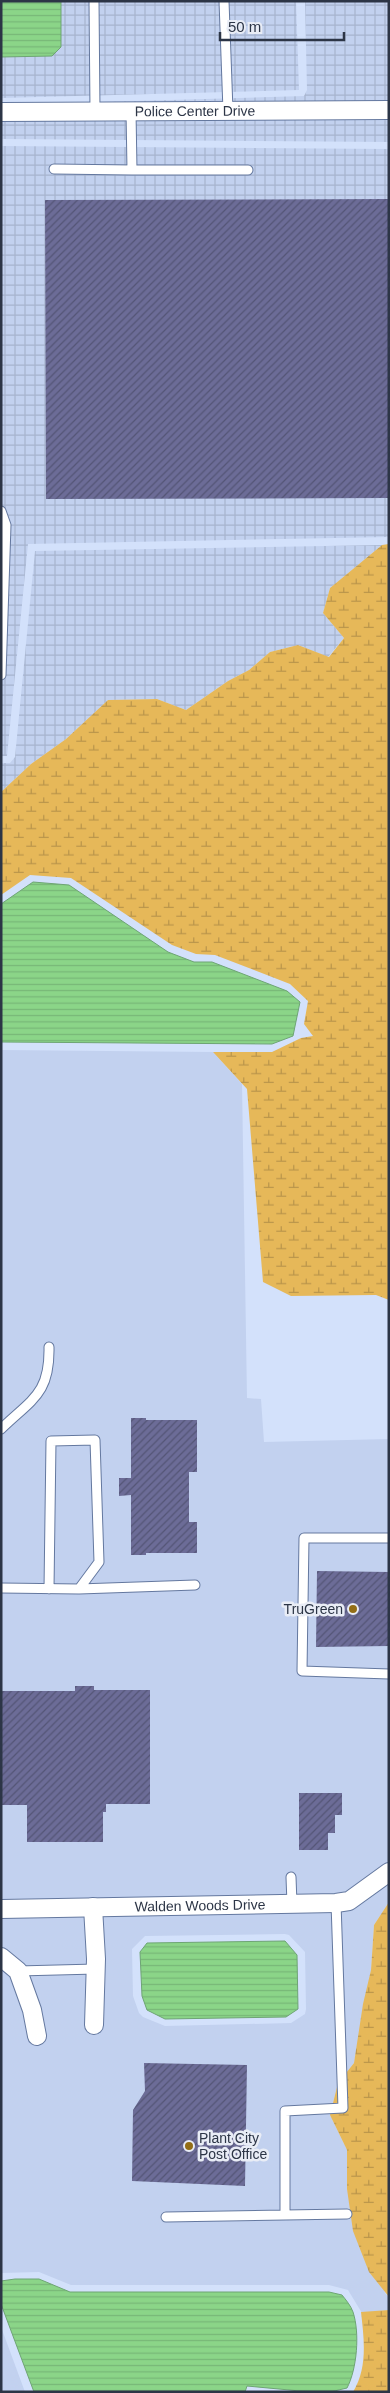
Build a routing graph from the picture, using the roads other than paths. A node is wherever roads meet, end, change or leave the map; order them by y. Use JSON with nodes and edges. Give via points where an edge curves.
{"nodes":[{"id":1,"x":94,"y":1,"type":"edge"},
{"id":2,"x":224,"y":1,"type":"edge"},
{"id":3,"x":389,"y":110,"type":"edge"},
{"id":4,"x":95,"y":111,"type":"junction"},
{"id":5,"x":131,"y":111,"type":"junction"},
{"id":6,"x":228,"y":111,"type":"junction"},
{"id":7,"x":1,"y":112,"type":"edge"},
{"id":8,"x":54,"y":169,"type":"dead end"},
{"id":9,"x":132,"y":170,"type":"junction"},
{"id":10,"x":248,"y":170,"type":"dead end"},
{"id":11,"x":1,"y":511,"type":"edge"},
{"id":12,"x":1,"y":675,"type":"edge"},
{"id":13,"x":49,"y":1347,"type":"dead end"},
{"id":14,"x":1,"y":1429,"type":"edge"},
{"id":15,"x":389,"y":1538,"type":"edge"},
{"id":16,"x":195,"y":1585,"type":"dead end"},
{"id":17,"x":1,"y":1588,"type":"edge"},
{"id":18,"x":49,"y":1589,"type":"junction"},
{"id":19,"x":80,"y":1590,"type":"junction"},
{"id":20,"x":389,"y":1674,"type":"edge"},
{"id":21,"x":389,"y":1872,"type":"edge"},
{"id":22,"x":291,"y":1877,"type":"dead end"},
{"id":23,"x":336,"y":1903,"type":"junction"},
{"id":24,"x":292,"y":1904,"type":"junction"},
{"id":25,"x":93,"y":1907,"type":"junction"},
{"id":26,"x":1,"y":1909,"type":"edge"},
{"id":27,"x":1,"y":1957,"type":"edge"},
{"id":28,"x":96,"y":1969,"type":"junction"},
{"id":29,"x":18,"y":1971,"type":"junction"},
{"id":30,"x":94,"y":2025,"type":"dead end"},
{"id":31,"x":37,"y":2036,"type":"dead end"},
{"id":32,"x":347,"y":2214,"type":"dead end"},
{"id":33,"x":285,"y":2215,"type":"junction"},
{"id":34,"x":166,"y":2217,"type":"dead end"}],
"edges":[{"from":1,"to":4,"type":"lane"},
{"from":2,"to":6,"type":"lane"},
{"from":3,"to":6,"type":"street","name":"Police Center Drive"},
{"from":4,"to":5,"type":"street","name":"Police Center Drive"},
{"from":4,"to":7,"type":"street","name":"Police Center Drive"},
{"from":5,"to":6,"type":"street","name":"Police Center Drive"},
{"from":5,"to":9,"type":"lane"},
{"from":8,"to":9,"type":"lane"},
{"from":9,"to":10,"type":"lane"},
{"from":11,"to":12,"type":"lane","via":[[6,525]]},
{"from":13,"to":14,"type":"lane","via":[[50,1364],[43,1388]]},
{"from":15,"to":20,"type":"lane","via":[[304,1538],[302,1671]]},
{"from":16,"to":19,"type":"lane"},
{"from":17,"to":18,"type":"lane"},
{"from":18,"to":19,"type":"lane"},
{"from":18,"to":19,"type":"lane","via":[[51,1441],[95,1440],[99,1562]]},
{"from":21,"to":23,"type":"street","name":"Walden Woods Drive","via":[[349,1901]]},
{"from":22,"to":24,"type":"lane"},
{"from":23,"to":24,"type":"street","name":"Walden Woods Drive"},
{"from":23,"to":33,"type":"lane","via":[[343,2108],[285,2110]]},
{"from":24,"to":25,"type":"street","name":"Walden Woods Drive"},
{"from":25,"to":26,"type":"street","name":"Walden Woods Drive"},
{"from":25,"to":28,"type":"street"},
{"from":27,"to":29,"type":"street"},
{"from":28,"to":29,"type":"lane"},
{"from":28,"to":30,"type":"street"},
{"from":29,"to":31,"type":"street"},
{"from":32,"to":33,"type":"lane"},
{"from":33,"to":34,"type":"lane"}]}
